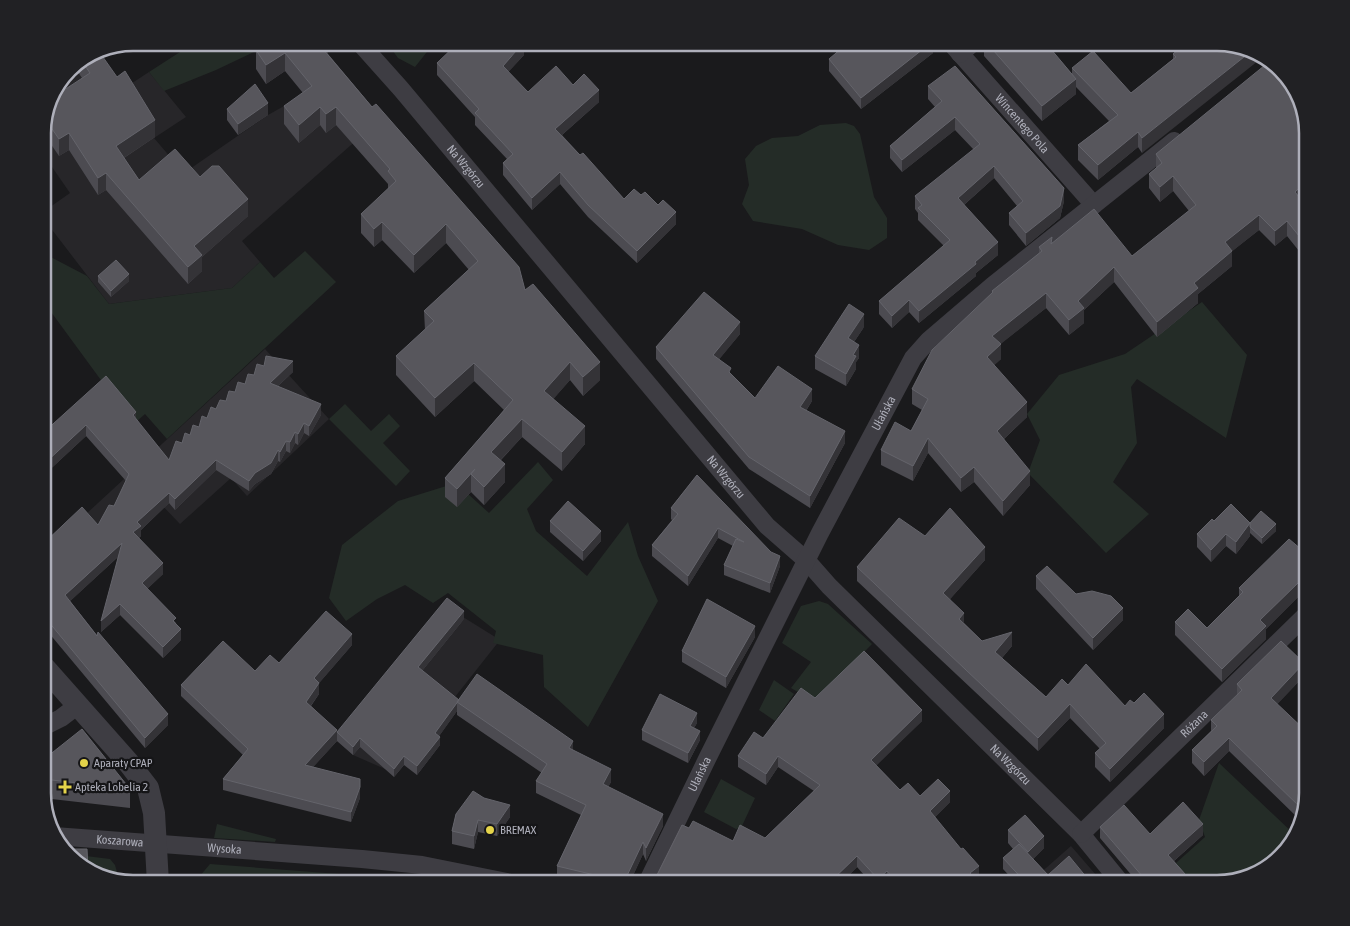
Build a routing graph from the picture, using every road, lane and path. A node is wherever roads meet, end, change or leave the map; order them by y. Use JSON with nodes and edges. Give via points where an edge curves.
{"nodes":[{"id":1,"x":367,"y":51,"type":"edge"},
{"id":2,"x":958,"y":51,"type":"edge"},
{"id":3,"x":1189,"y":129,"type":"edge"},
{"id":4,"x":1094,"y":205,"type":"junction"},
{"id":5,"x":807,"y":561,"type":"junction"},
{"id":6,"x":1299,"y":623,"type":"edge"},
{"id":7,"x":51,"y":675,"type":"edge"},
{"id":8,"x":78,"y":705,"type":"junction"},
{"id":9,"x":51,"y":723,"type":"edge"},
{"id":10,"x":1081,"y":834,"type":"junction"},
{"id":11,"x":64,"y":837,"type":"edge"},
{"id":12,"x":155,"y":845,"type":"junction"},
{"id":13,"x":157,"y":875,"type":"edge"},
{"id":14,"x":466,"y":875,"type":"edge"},
{"id":15,"x":651,"y":875,"type":"edge"},
{"id":16,"x":1114,"y":875,"type":"edge"}],
"edges":[{"from":1,"to":5,"type":"street","name":"Na Wzgórzu","via":[[725,478],[767,526]]},
{"from":2,"to":4,"type":"street","name":"Wincentego Pola"},
{"from":3,"to":4,"type":"street","name":"Ułańska"},
{"from":4,"to":5,"type":"street","name":"Ułańska","via":[[969,305],[918,352]]},
{"from":5,"to":10,"type":"street","name":"Na Wzgórzu"},
{"from":5,"to":15,"type":"street","name":"Ułańska"},
{"from":6,"to":10,"type":"street","name":"Różana"},
{"from":7,"to":8,"type":"street"},
{"from":8,"to":9,"type":"street"},
{"from":8,"to":12,"type":"street","via":[[148,788],[154,813]]},
{"from":10,"to":16,"type":"street","name":"Na Wzgórzu"},
{"from":11,"to":12,"type":"street","name":"Koszarowa"},
{"from":12,"to":13,"type":"street"},
{"from":12,"to":14,"type":"street","name":"Wysoka","via":[[415,865]]}]}
